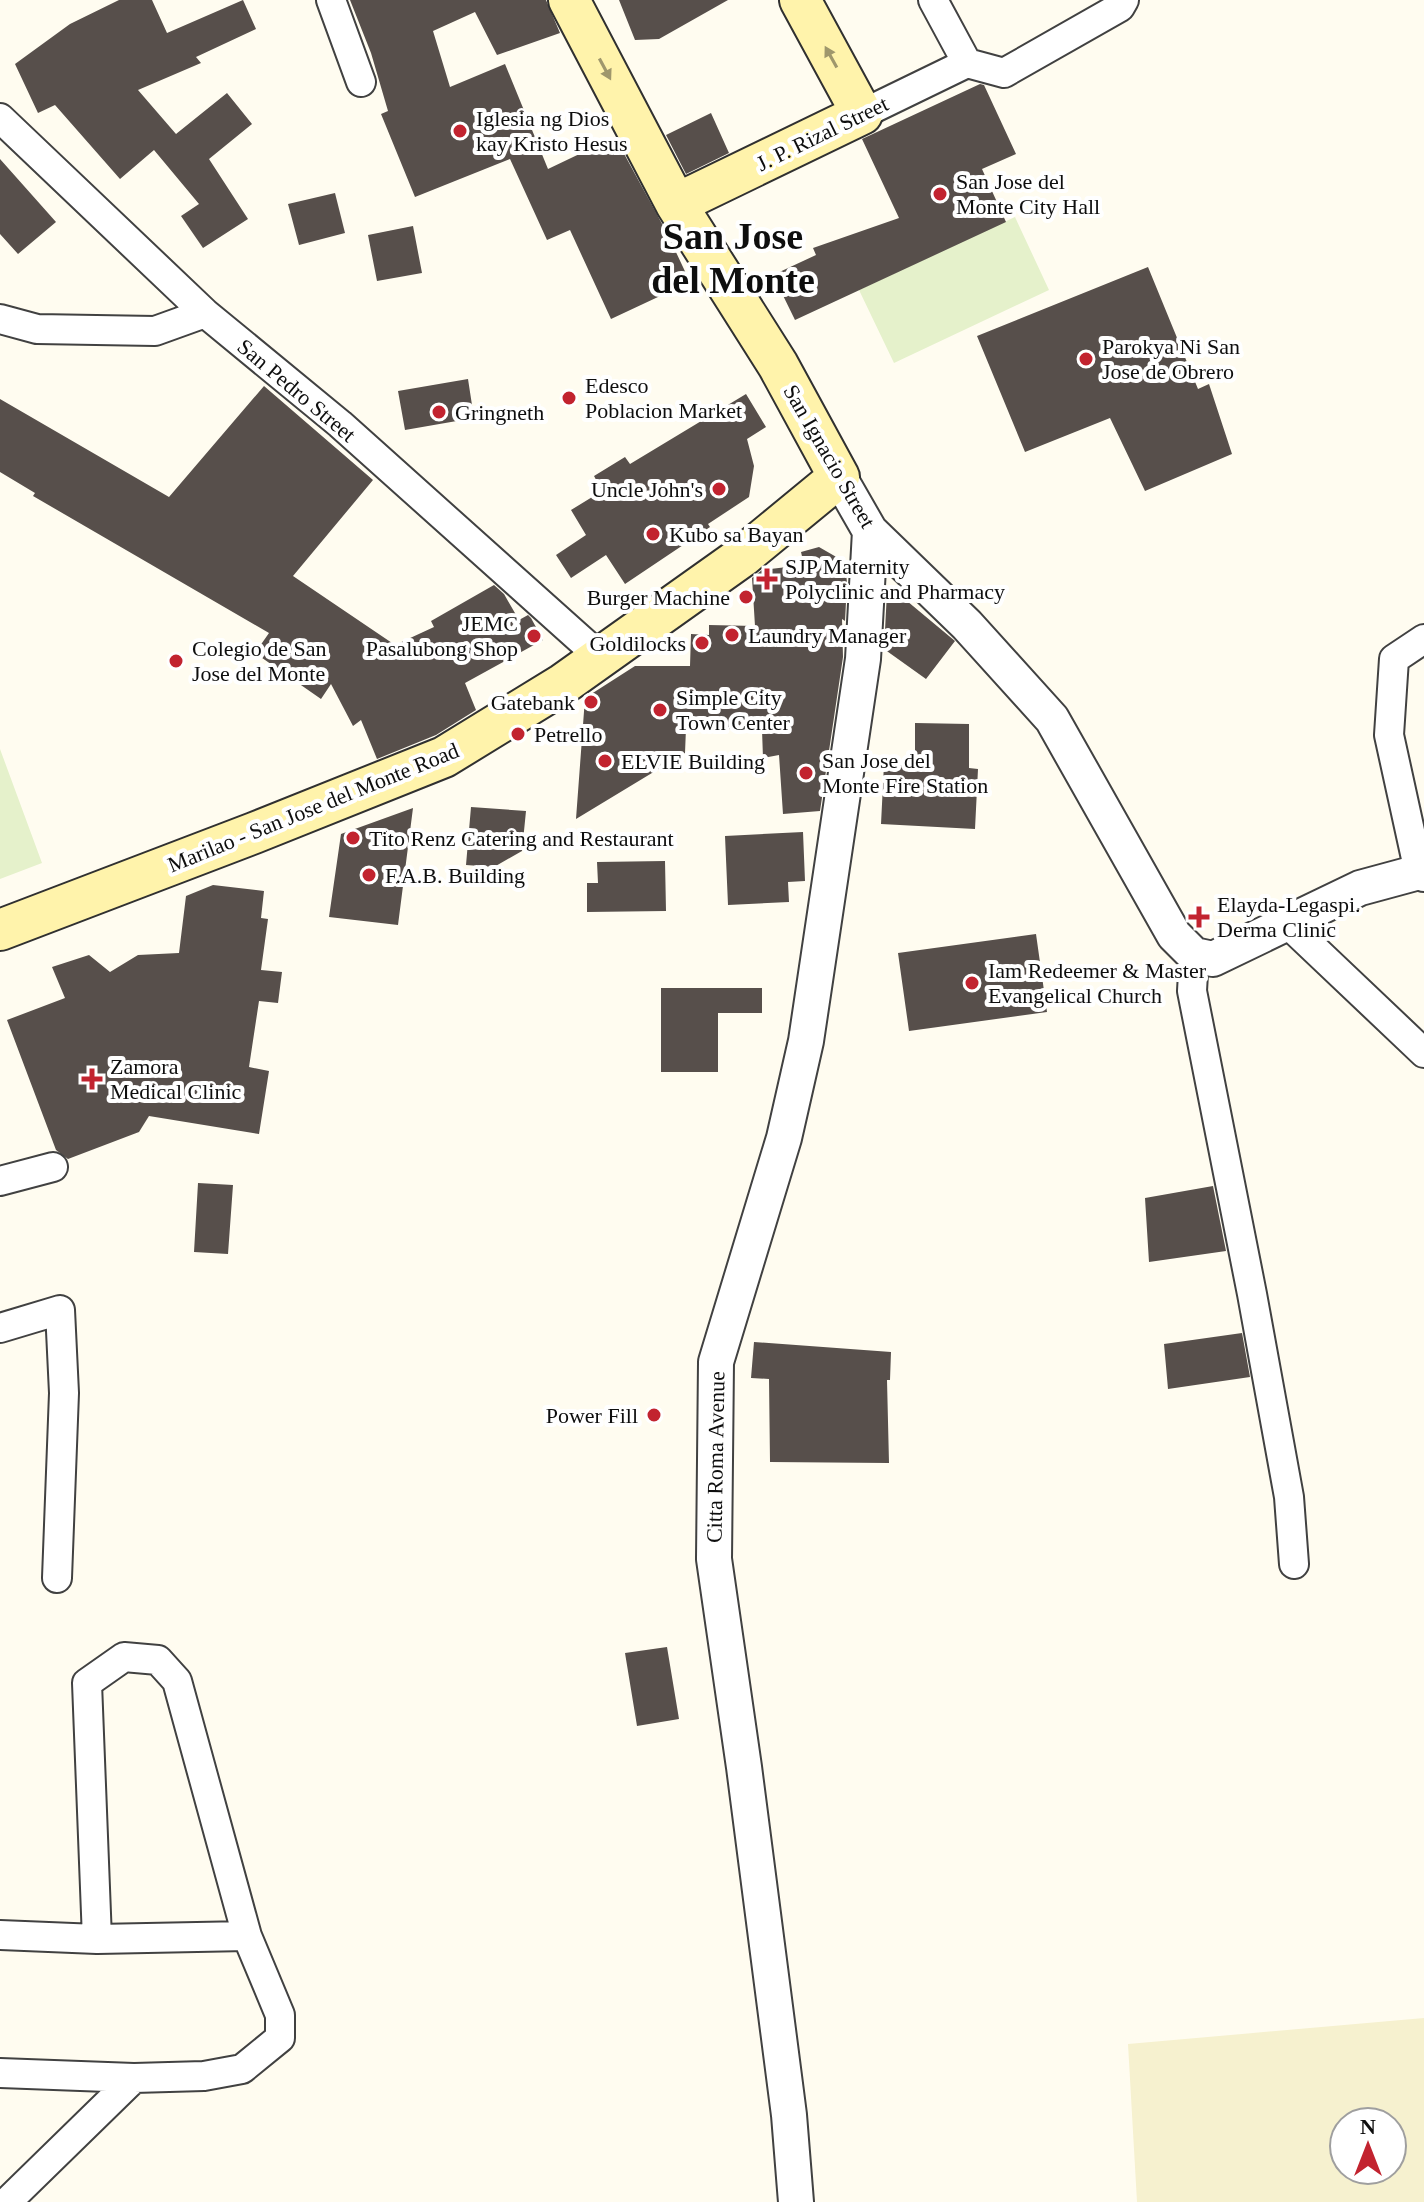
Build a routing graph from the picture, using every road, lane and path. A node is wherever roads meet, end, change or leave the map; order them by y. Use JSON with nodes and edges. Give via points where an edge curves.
{"nodes":[{"id":1,"x":331,"y":0,"type":"edge"},
{"id":2,"x":569,"y":0,"type":"edge"},
{"id":3,"x":800,"y":0,"type":"edge"},
{"id":4,"x":933,"y":0,"type":"edge"},
{"id":5,"x":1124,"y":0,"type":"edge"},
{"id":6,"x":967,"y":63,"type":"junction"},
{"id":7,"x":361,"y":82,"type":"dead end"},
{"id":8,"x":862,"y":114,"type":"junction"},
{"id":9,"x":0,"y":118,"type":"edge"},
{"id":10,"x":676,"y":204,"type":"junction"},
{"id":11,"x":205,"y":313,"type":"junction"},
{"id":12,"x":0,"y":319,"type":"edge"},
{"id":13,"x":839,"y":477,"type":"junction"},
{"id":14,"x":870,"y":531,"type":"junction"},
{"id":15,"x":1424,"y":639,"type":"edge"},
{"id":16,"x":599,"y":656,"type":"junction"},
{"id":17,"x":1421,"y":873,"type":"edge"},
{"id":18,"x":1287,"y":923,"type":"junction"},
{"id":19,"x":0,"y":930,"type":"edge"},
{"id":20,"x":1194,"y":955,"type":"junction"},
{"id":21,"x":1424,"y":1053,"type":"edge"},
{"id":22,"x":53,"y":1167,"type":"dead end"},
{"id":23,"x":0,"y":1181,"type":"edge"},
{"id":24,"x":0,"y":1328,"type":"edge"},
{"id":25,"x":1294,"y":1564,"type":"dead end"},
{"id":26,"x":57,"y":1578,"type":"dead end"},
{"id":27,"x":0,"y":1935,"type":"edge"},
{"id":28,"x":247,"y":1936,"type":"junction"},
{"id":29,"x":97,"y":1939,"type":"junction"},
{"id":30,"x":0,"y":2073,"type":"edge"},
{"id":31,"x":134,"y":2078,"type":"junction"},
{"id":32,"x":0,"y":2202,"type":"edge"},
{"id":33,"x":7,"y":2202,"type":"edge"},
{"id":34,"x":796,"y":2202,"type":"edge"}],
"edges":[{"from":1,"to":7,"type":"street"},
{"from":2,"to":10,"type":"main road","name":"San Ignacio Street","one_way":true},
{"from":8,"to":3,"type":"main road","one_way":true},
{"from":4,"to":6,"type":"street"},
{"from":5,"to":6,"type":"street","via":[[1004,73]]},
{"from":6,"to":8,"type":"street","name":"J. P. Rizal Street"},
{"from":8,"to":10,"type":"main road","name":"J. P. Rizal Street"},
{"from":9,"to":11,"type":"street","name":"San Pedro Street"},
{"from":10,"to":13,"type":"main road","name":"San Ignacio Street","via":[[778,365]]},
{"from":11,"to":12,"type":"street","via":[[155,331],[37,329]]},
{"from":11,"to":16,"type":"street","name":"San Pedro Street","via":[[340,424]]},
{"from":13,"to":14,"type":"street","name":"San Ignacio Street"},
{"from":13,"to":16,"type":"main road","name":"Marilao - San Jose del Monte Road","via":[[743,556]]},
{"from":14,"to":20,"type":"street","name":"San Ignacio Street","via":[[967,625],[1052,719],[1174,935]]},
{"from":14,"to":34,"type":"street","name":"Citta Roma Avenue","via":[[863,659],[806,1041],[784,1138],[716,1362],[714,1559],[783,2068]]},
{"from":15,"to":17,"type":"street","via":[[1394,659],[1389,735]]},
{"from":16,"to":19,"type":"main road","name":"Marilao - San Jose del Monte Road","via":[[444,757]]},
{"from":17,"to":18,"type":"street","via":[[1360,888]]},
{"from":18,"to":20,"type":"street","via":[[1213,959]]},
{"from":18,"to":21,"type":"street"},
{"from":20,"to":25,"type":"street","via":[[1192,991],[1289,1497]]},
{"from":22,"to":23,"type":"street"},
{"from":24,"to":26,"type":"street","via":[[60,1310],[64,1393]]},
{"from":27,"to":29,"type":"street"},
{"from":28,"to":29,"type":"street"},
{"from":28,"to":29,"type":"street","via":[[177,1681],[158,1660],[124,1657],[87,1683]]},
{"from":28,"to":31,"type":"street","via":[[280,2015],[280,2038],[242,2069]]},
{"from":30,"to":31,"type":"street"},
{"from":31,"to":33,"type":"street"},
{"from":32,"to":33,"type":"street"}]}
